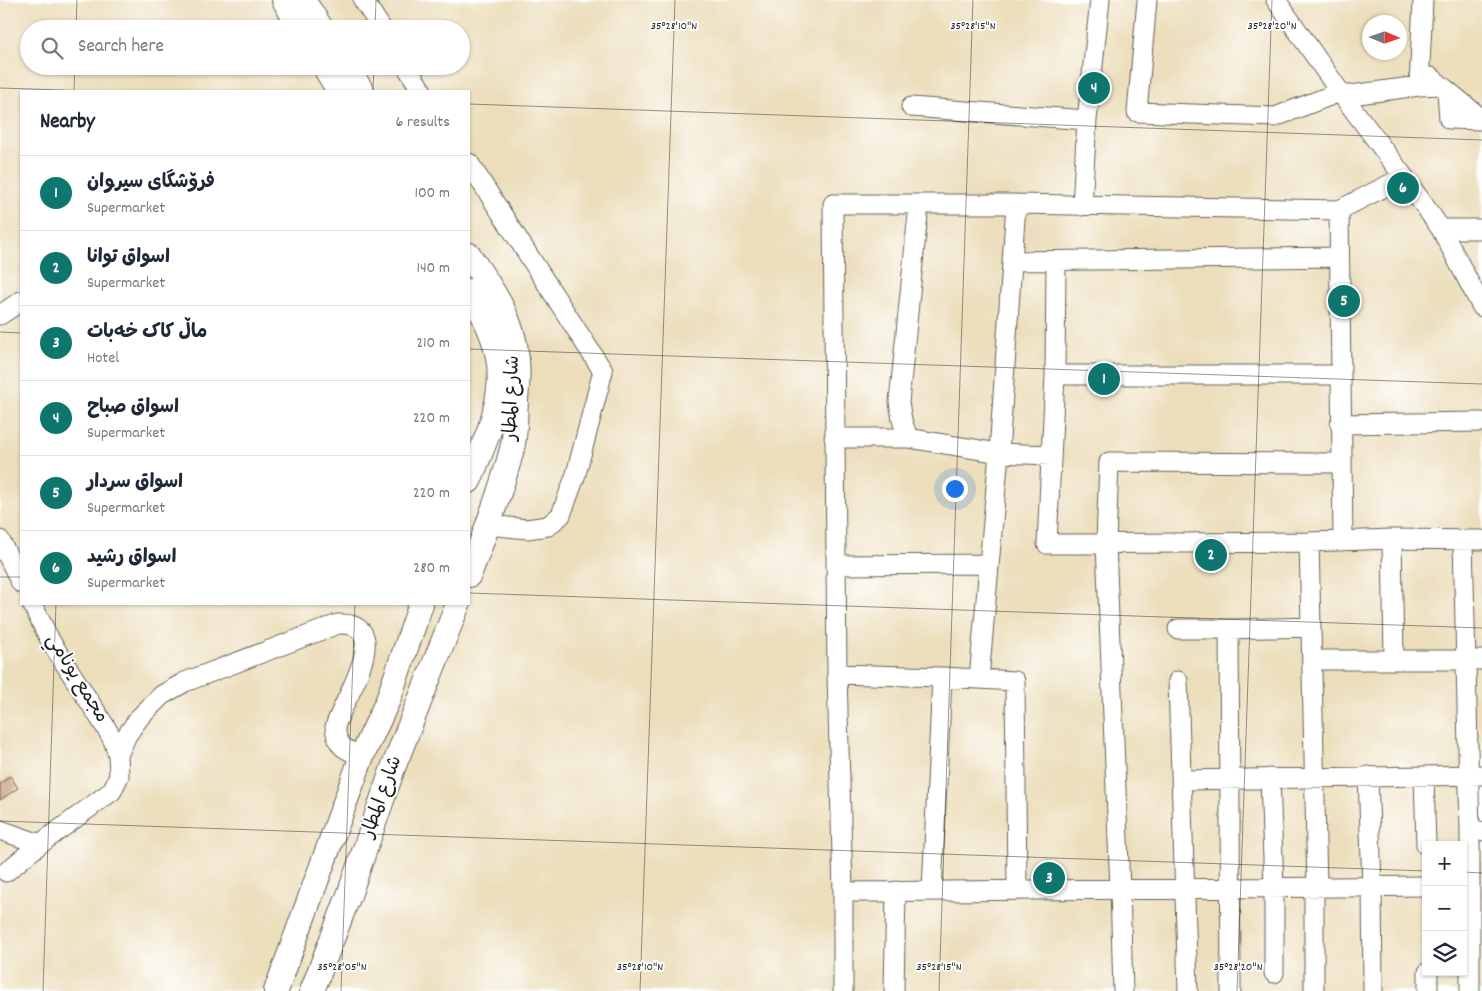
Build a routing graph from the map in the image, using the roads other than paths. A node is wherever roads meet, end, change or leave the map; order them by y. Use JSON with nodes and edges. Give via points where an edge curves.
{"nodes":[{"id":1,"x":284,"y":0,"type":"edge"},
{"id":2,"x":303,"y":0,"type":"edge"},
{"id":3,"x":363,"y":0,"type":"edge"},
{"id":4,"x":1100,"y":0,"type":"edge"},
{"id":5,"x":1147,"y":0,"type":"edge"},
{"id":6,"x":1276,"y":0,"type":"edge"},
{"id":7,"x":1423,"y":0,"type":"edge"},
{"id":8,"x":296,"y":20,"type":"edge"},
{"id":9,"x":316,"y":20,"type":"edge"},
{"id":10,"x":376,"y":20,"type":"edge"},
{"id":11,"x":412,"y":75,"type":"edge"},
{"id":12,"x":1419,"y":77,"type":"junction"},
{"id":13,"x":334,"y":80,"type":"edge"},
{"id":14,"x":359,"y":90,"type":"edge"},
{"id":15,"x":421,"y":90,"type":"edge"},
{"id":16,"x":1342,"y":94,"type":"junction"},
{"id":17,"x":911,"y":106,"type":"dead end"},
{"id":18,"x":1087,"y":120,"type":"junction"},
{"id":19,"x":1482,"y":120,"type":"edge"},
{"id":20,"x":470,"y":165,"type":"edge"},
{"id":21,"x":1404,"y":177,"type":"junction"},
{"id":22,"x":919,"y":204,"type":"junction"},
{"id":23,"x":1016,"y":204,"type":"junction"},
{"id":24,"x":1082,"y":206,"type":"junction"},
{"id":25,"x":1339,"y":210,"type":"junction"},
{"id":26,"x":1442,"y":229,"type":"junction"},
{"id":27,"x":1482,"y":229,"type":"edge"},
{"id":28,"x":470,"y":257,"type":"edge"},
{"id":29,"x":1339,"y":257,"type":"junction"},
{"id":30,"x":1012,"y":261,"type":"junction"},
{"id":31,"x":1056,"y":261,"type":"junction"},
{"id":32,"x":470,"y":293,"type":"edge"},
{"id":33,"x":20,"y":302,"type":"edge"},
{"id":34,"x":1482,"y":307,"type":"edge"},
{"id":35,"x":0,"y":315,"type":"edge"},
{"id":36,"x":1055,"y":374,"type":"junction"},
{"id":37,"x":1340,"y":375,"type":"junction"},
{"id":38,"x":1482,"y":422,"type":"edge"},
{"id":39,"x":1340,"y":424,"type":"junction"},
{"id":40,"x":834,"y":438,"type":"junction"},
{"id":41,"x":908,"y":438,"type":"junction"},
{"id":42,"x":999,"y":453,"type":"junction"},
{"id":43,"x":1051,"y":456,"type":"junction"},
{"id":44,"x":1341,"y":463,"type":"junction"},
{"id":45,"x":470,"y":478,"type":"edge"},
{"id":46,"x":488,"y":525,"type":"junction"},
{"id":47,"x":1392,"y":539,"type":"junction"},
{"id":48,"x":0,"y":540,"type":"edge"},
{"id":49,"x":1473,"y":540,"type":"edge"},
{"id":50,"x":1343,"y":541,"type":"junction"},
{"id":51,"x":1309,"y":542,"type":"junction"},
{"id":52,"x":1106,"y":544,"type":"junction"},
{"id":53,"x":988,"y":564,"type":"junction"},
{"id":54,"x":836,"y":565,"type":"junction"},
{"id":55,"x":470,"y":573,"type":"edge"},
{"id":56,"x":20,"y":581,"type":"edge"},
{"id":57,"x":32,"y":605,"type":"edge"},
{"id":58,"x":421,"y":605,"type":"edge"},
{"id":59,"x":458,"y":605,"type":"edge"},
{"id":60,"x":1311,"y":628,"type":"junction"},
{"id":61,"x":1229,"y":629,"type":"junction"},
{"id":62,"x":1178,"y":630,"type":"dead end"},
{"id":63,"x":1312,"y":660,"type":"junction"},
{"id":64,"x":1394,"y":660,"type":"junction"},
{"id":65,"x":1474,"y":660,"type":"edge"},
{"id":66,"x":837,"y":674,"type":"junction"},
{"id":67,"x":942,"y":677,"type":"junction"},
{"id":68,"x":979,"y":679,"type":"junction"},
{"id":69,"x":1178,"y":681,"type":"dead end"},
{"id":70,"x":388,"y":700,"type":"junction"},
{"id":71,"x":417,"y":708,"type":"junction"},
{"id":72,"x":118,"y":755,"type":"junction"},
{"id":73,"x":362,"y":756,"type":"junction"},
{"id":74,"x":1475,"y":775,"type":"edge"},
{"id":75,"x":1368,"y":776,"type":"junction"},
{"id":76,"x":1424,"y":776,"type":"junction"},
{"id":77,"x":1270,"y":778,"type":"junction"},
{"id":78,"x":1315,"y":778,"type":"junction"},
{"id":79,"x":1230,"y":779,"type":"junction"},
{"id":80,"x":1182,"y":780,"type":"junction"},
{"id":81,"x":0,"y":830,"type":"edge"},
{"id":82,"x":1476,"y":831,"type":"edge"},
{"id":83,"x":1426,"y":841,"type":"edge"},
{"id":84,"x":40,"y":844,"type":"junction"},
{"id":85,"x":6,"y":872,"type":"dead end"},
{"id":86,"x":1467,"y":885,"type":"edge"},
{"id":87,"x":1372,"y":886,"type":"junction"},
{"id":88,"x":1422,"y":886,"type":"edge"},
{"id":89,"x":1274,"y":887,"type":"junction"},
{"id":90,"x":1316,"y":887,"type":"junction"},
{"id":91,"x":1186,"y":888,"type":"junction"},
{"id":92,"x":1230,"y":888,"type":"junction"},
{"id":93,"x":1120,"y":889,"type":"junction"},
{"id":94,"x":1017,"y":890,"type":"junction"},
{"id":95,"x":896,"y":891,"type":"junction"},
{"id":96,"x":932,"y":891,"type":"junction"},
{"id":97,"x":843,"y":892,"type":"junction"},
{"id":98,"x":1274,"y":973,"type":"dead end"},
{"id":99,"x":1428,"y":976,"type":"edge"},
{"id":100,"x":276,"y":991,"type":"edge"},
{"id":101,"x":312,"y":991,"type":"edge"},
{"id":102,"x":843,"y":991,"type":"edge"},
{"id":103,"x":894,"y":991,"type":"edge"},
{"id":104,"x":1123,"y":991,"type":"edge"},
{"id":105,"x":1188,"y":991,"type":"edge"},
{"id":106,"x":1231,"y":991,"type":"edge"},
{"id":107,"x":1314,"y":991,"type":"edge"},
{"id":108,"x":1374,"y":991,"type":"edge"},
{"id":109,"x":1428,"y":991,"type":"edge"},
{"id":110,"x":1470,"y":991,"type":"edge"}],
"edges":[{"from":1,"to":8,"type":"main road"},
{"from":2,"to":9,"type":"main road"},
{"from":3,"to":10,"type":"street"},
{"from":4,"to":18,"type":"street"},
{"from":5,"to":16,"type":"street","via":[[1137,112],[1275,117]]},
{"from":6,"to":16,"type":"street"},
{"from":7,"to":12,"type":"street"},
{"from":11,"to":15,"type":"street"},
{"from":12,"to":16,"type":"street"},
{"from":12,"to":19,"type":"street","via":[[1444,88],[1449,119]]},
{"from":13,"to":14,"type":"main road"},
{"from":16,"to":21,"type":"street"},
{"from":17,"to":18,"type":"street"},
{"from":18,"to":24,"type":"street"},
{"from":20,"to":46,"type":"street","via":[[603,371],[576,474],[561,515],[548,526],[527,529]]},
{"from":21,"to":25,"type":"street"},
{"from":21,"to":26,"type":"street"},
{"from":22,"to":23,"type":"street"},
{"from":22,"to":40,"type":"street","via":[[833,204]]},
{"from":22,"to":41,"type":"street","via":[[899,402]]},
{"from":23,"to":24,"type":"street"},
{"from":23,"to":30,"type":"street"},
{"from":24,"to":25,"type":"street"},
{"from":25,"to":29,"type":"street"},
{"from":26,"to":27,"type":"street"},
{"from":26,"to":34,"type":"street"},
{"from":28,"to":46,"type":"main road","name":"شارع المطار","via":[[506,316],[515,342],[518,365],[512,448]]},
{"from":29,"to":31,"type":"street"},
{"from":29,"to":37,"type":"street"},
{"from":30,"to":31,"type":"street"},
{"from":30,"to":42,"type":"street"},
{"from":31,"to":36,"type":"street"},
{"from":32,"to":45,"type":"main road","name":"شارع المطار","via":[[491,330],[499,373],[498,401],[493,420]]},
{"from":33,"to":35,"type":"street"},
{"from":36,"to":37,"type":"street"},
{"from":36,"to":43,"type":"street"},
{"from":37,"to":39,"type":"street"},
{"from":38,"to":39,"type":"street"},
{"from":39,"to":44,"type":"street"},
{"from":40,"to":41,"type":"street"},
{"from":40,"to":54,"type":"street"},
{"from":41,"to":42,"type":"street"},
{"from":42,"to":43,"type":"street"},
{"from":42,"to":53,"type":"street"},
{"from":43,"to":52,"type":"street","via":[[1047,544]]},
{"from":44,"to":50,"type":"street"},
{"from":44,"to":52,"type":"street","via":[[1109,462]]},
{"from":46,"to":55,"type":"main road","name":"شارع المطار"},
{"from":47,"to":49,"type":"street"},
{"from":47,"to":50,"type":"street"},
{"from":47,"to":64,"type":"street"},
{"from":48,"to":56,"type":"street"},
{"from":49,"to":65,"type":"street"},
{"from":50,"to":51,"type":"street"},
{"from":51,"to":52,"type":"street"},
{"from":51,"to":60,"type":"street"},
{"from":52,"to":93,"type":"street"},
{"from":53,"to":54,"type":"street"},
{"from":53,"to":68,"type":"street"},
{"from":54,"to":66,"type":"street"},
{"from":57,"to":72,"type":"street","name":"مجمع يونامي","via":[[51,642],[113,740]]},
{"from":58,"to":70,"type":"main road","name":"شارع المطار"},
{"from":59,"to":71,"type":"main road","name":"شارع المطار"},
{"from":60,"to":61,"type":"street"},
{"from":60,"to":63,"type":"street"},
{"from":61,"to":62,"type":"street"},
{"from":61,"to":79,"type":"street"},
{"from":63,"to":64,"type":"street"},
{"from":63,"to":78,"type":"street"},
{"from":64,"to":65,"type":"street"},
{"from":65,"to":74,"type":"street"},
{"from":66,"to":67,"type":"street"},
{"from":66,"to":97,"type":"street"},
{"from":67,"to":68,"type":"street"},
{"from":67,"to":96,"type":"street"},
{"from":68,"to":94,"type":"street","via":[[1016,681]]},
{"from":69,"to":80,"type":"street"},
{"from":70,"to":71,"type":"main road"},
{"from":70,"to":73,"type":"main road","name":"شارع المطار"},
{"from":71,"to":101,"type":"main road","name":"شارع المطار"},
{"from":72,"to":73,"type":"street","via":[[139,718],[162,695],[185,682],[338,624],[346,624],[363,634],[366,650],[363,664],[337,719],[336,736],[344,749]]},
{"from":72,"to":84,"type":"street","via":[[119,776],[112,791]]},
{"from":73,"to":100,"type":"main road","name":"شارع المطار"},
{"from":74,"to":76,"type":"street"},
{"from":74,"to":82,"type":"street"},
{"from":75,"to":76,"type":"street"},
{"from":75,"to":78,"type":"street"},
{"from":75,"to":87,"type":"street"},
{"from":76,"to":83,"type":"street"},
{"from":77,"to":78,"type":"street"},
{"from":77,"to":79,"type":"street"},
{"from":77,"to":89,"type":"street"},
{"from":78,"to":90,"type":"street"},
{"from":79,"to":80,"type":"street"},
{"from":79,"to":92,"type":"street"},
{"from":80,"to":91,"type":"street"},
{"from":81,"to":84,"type":"street"},
{"from":82,"to":86,"type":"street"},
{"from":84,"to":85,"type":"street"},
{"from":86,"to":110,"type":"street"},
{"from":87,"to":88,"type":"street"},
{"from":87,"to":90,"type":"street"},
{"from":87,"to":108,"type":"street"},
{"from":89,"to":90,"type":"street"},
{"from":89,"to":92,"type":"street"},
{"from":89,"to":98,"type":"street"},
{"from":90,"to":107,"type":"street"},
{"from":91,"to":92,"type":"street"},
{"from":91,"to":93,"type":"street"},
{"from":91,"to":105,"type":"street"},
{"from":92,"to":106,"type":"street"},
{"from":93,"to":94,"type":"street"},
{"from":93,"to":104,"type":"street"},
{"from":94,"to":96,"type":"street"},
{"from":95,"to":96,"type":"street"},
{"from":95,"to":97,"type":"street"},
{"from":95,"to":103,"type":"street"},
{"from":97,"to":102,"type":"street"},
{"from":99,"to":109,"type":"street"}]}
